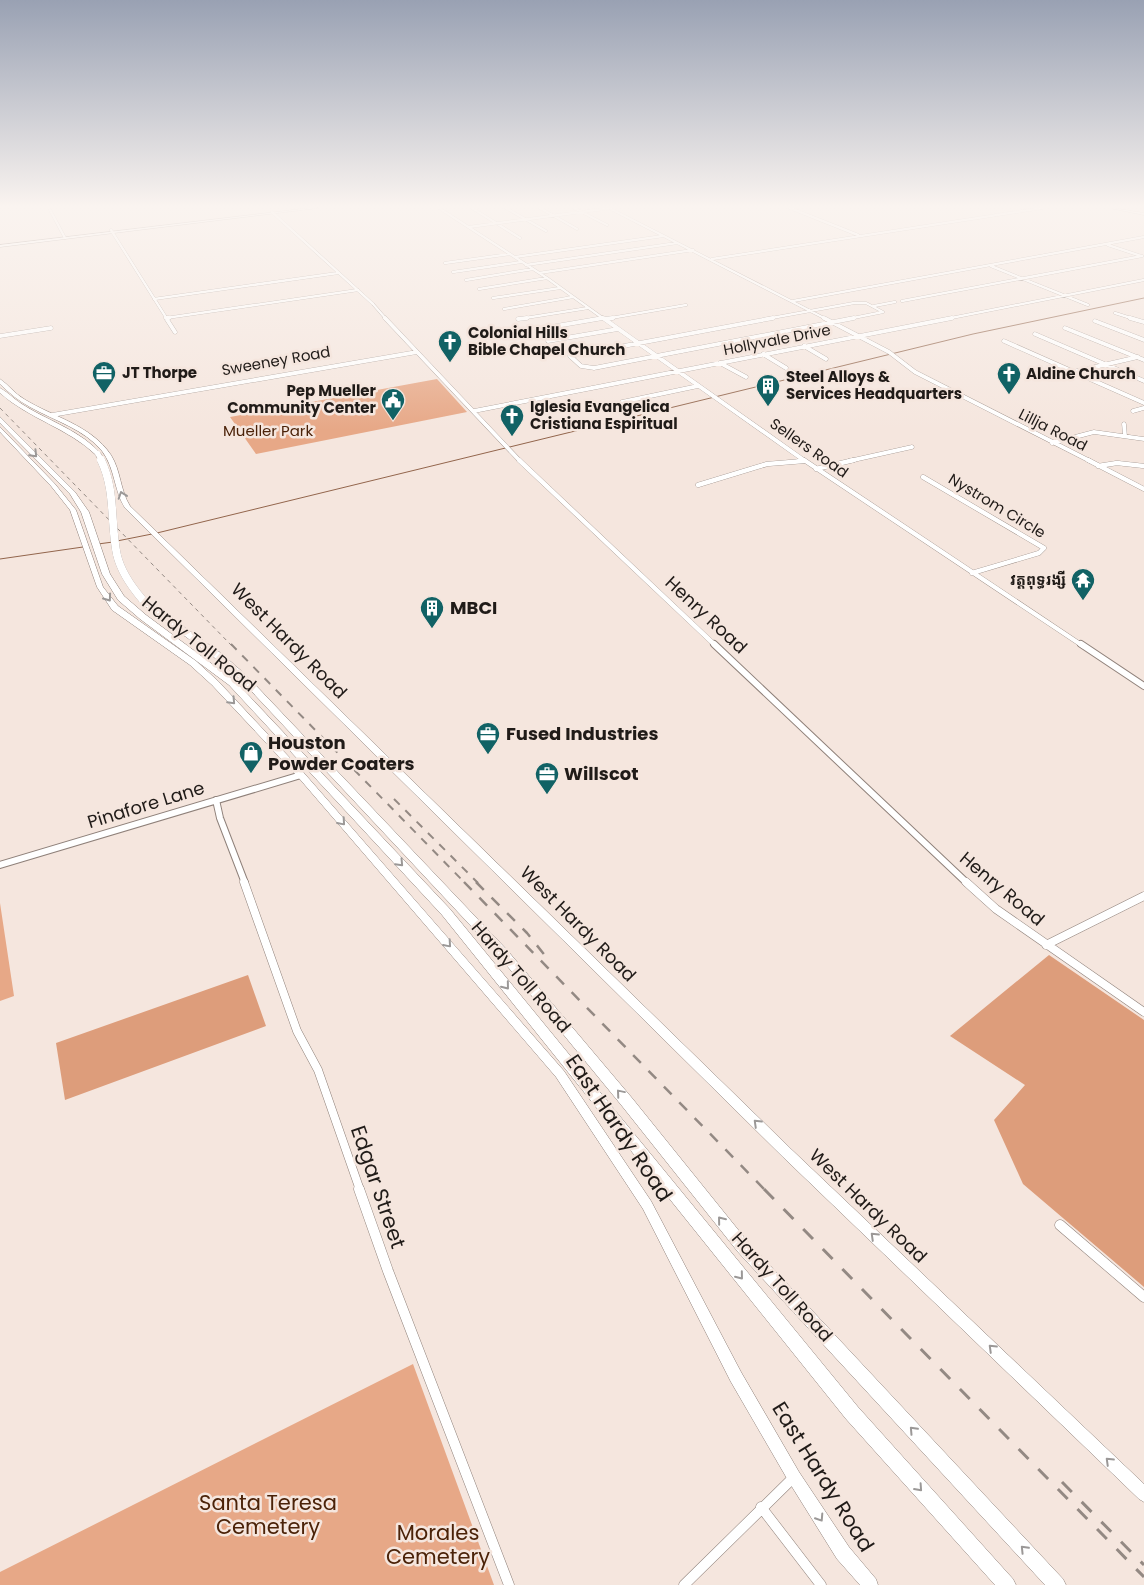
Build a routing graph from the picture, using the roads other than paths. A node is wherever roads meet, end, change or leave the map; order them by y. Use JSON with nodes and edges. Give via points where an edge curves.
{"nodes":[{"id":1,"x":143,"y":282,"type":"edge"},
{"id":2,"x":275,"y":282,"type":"edge"},
{"id":3,"x":349,"y":282,"type":"edge"},
{"id":4,"x":522,"y":282,"type":"edge"},
{"id":5,"x":552,"y":282,"type":"edge"},
{"id":6,"x":756,"y":282,"type":"edge"},
{"id":7,"x":897,"y":282,"type":"edge"},
{"id":8,"x":1002,"y":282,"type":"edge"},
{"id":9,"x":1032,"y":282,"type":"edge"},
{"id":10,"x":1134,"y":282,"type":"edge"},
{"id":11,"x":560,"y":288,"type":"junction"},
{"id":12,"x":479,"y":289,"type":"dead end"},
{"id":13,"x":358,"y":290,"type":"junction"},
{"id":14,"x":1064,"y":296,"type":"junction"},
{"id":15,"x":574,"y":297,"type":"junction"},
{"id":16,"x":493,"y":298,"type":"dead end"},
{"id":17,"x":154,"y":299,"type":"junction"},
{"id":18,"x":793,"y":301,"type":"junction"},
{"id":19,"x":902,"y":301,"type":"dead end"},
{"id":20,"x":895,"y":302,"type":"dead end"},
{"id":21,"x":686,"y":305,"type":"dead end"},
{"id":22,"x":1088,"y":305,"type":"dead end"},
{"id":23,"x":874,"y":306,"type":"junction"},
{"id":24,"x":588,"y":308,"type":"junction"},
{"id":25,"x":504,"y":309,"type":"dead end"},
{"id":26,"x":811,"y":310,"type":"junction"},
{"id":27,"x":1115,"y":313,"type":"dead end"},
{"id":28,"x":166,"y":318,"type":"junction"},
{"id":29,"x":518,"y":319,"type":"dead end"},
{"id":30,"x":604,"y":319,"type":"junction"},
{"id":31,"x":1095,"y":321,"type":"dead end"},
{"id":32,"x":1144,"y":322,"type":"edge"},
{"id":33,"x":835,"y":323,"type":"junction"},
{"id":34,"x":914,"y":326,"type":"junction"},
{"id":35,"x":51,"y":328,"type":"dead end"},
{"id":36,"x":1065,"y":328,"type":"dead end"},
{"id":37,"x":618,"y":329,"type":"junction"},
{"id":38,"x":533,"y":330,"type":"dead end"},
{"id":39,"x":923,"y":330,"type":"dead end"},
{"id":40,"x":175,"y":332,"type":"dead end"},
{"id":41,"x":1036,"y":334,"type":"dead end"},
{"id":42,"x":0,"y":336,"type":"edge"},
{"id":43,"x":860,"y":336,"type":"junction"},
{"id":44,"x":1144,"y":340,"type":"edge"},
{"id":45,"x":1004,"y":341,"type":"dead end"},
{"id":46,"x":548,"y":342,"type":"dead end"},
{"id":47,"x":636,"y":342,"type":"junction"},
{"id":48,"x":804,"y":346,"type":"junction"},
{"id":49,"x":416,"y":352,"type":"junction"},
{"id":50,"x":763,"y":354,"type":"junction"},
{"id":51,"x":1144,"y":355,"type":"edge"},
{"id":52,"x":656,"y":356,"type":"junction"},
{"id":53,"x":1137,"y":357,"type":"junction"},
{"id":54,"x":826,"y":359,"type":"dead end"},
{"id":55,"x":1144,"y":360,"type":"edge"},
{"id":56,"x":720,"y":363,"type":"junction"},
{"id":57,"x":1106,"y":364,"type":"junction"},
{"id":58,"x":786,"y":368,"type":"dead end"},
{"id":59,"x":677,"y":371,"type":"junction"},
{"id":60,"x":1073,"y":372,"type":"junction"},
{"id":61,"x":746,"y":378,"type":"dead end"},
{"id":62,"x":0,"y":381,"type":"edge"},
{"id":63,"x":1144,"y":381,"type":"edge"},
{"id":64,"x":698,"y":386,"type":"junction"},
{"id":65,"x":0,"y":390,"type":"edge"},
{"id":66,"x":622,"y":402,"type":"dead end"},
{"id":67,"x":1144,"y":403,"type":"edge"},
{"id":68,"x":1144,"y":408,"type":"edge"},
{"id":69,"x":1133,"y":410,"type":"dead end"},
{"id":70,"x":474,"y":411,"type":"junction"},
{"id":71,"x":52,"y":415,"type":"junction"},
{"id":72,"x":0,"y":419,"type":"edge"},
{"id":73,"x":1124,"y":424,"type":"dead end"},
{"id":74,"x":0,"y":429,"type":"edge"},
{"id":75,"x":1125,"y":436,"type":"junction"},
{"id":76,"x":1144,"y":439,"type":"edge"},
{"id":77,"x":1052,"y":442,"type":"junction"},
{"id":78,"x":912,"y":447,"type":"dead end"},
{"id":79,"x":804,"y":461,"type":"junction"},
{"id":80,"x":1098,"y":466,"type":"junction"},
{"id":81,"x":1144,"y":466,"type":"edge"},
{"id":82,"x":816,"y":469,"type":"junction"},
{"id":83,"x":924,"y":476,"type":"dead end"},
{"id":84,"x":698,"y":484,"type":"dead end"},
{"id":85,"x":1144,"y":489,"type":"edge"},
{"id":86,"x":972,"y":573,"type":"junction"},
{"id":87,"x":1144,"y":686,"type":"edge"},
{"id":88,"x":301,"y":775,"type":"junction"},
{"id":89,"x":216,"y":800,"type":"junction"},
{"id":90,"x":0,"y":865,"type":"edge"},
{"id":91,"x":1144,"y":896,"type":"edge"},
{"id":92,"x":1046,"y":945,"type":"junction"},
{"id":93,"x":1144,"y":1012,"type":"edge"},
{"id":94,"x":1060,"y":1225,"type":"dead end"},
{"id":95,"x":1144,"y":1297,"type":"edge"},
{"id":96,"x":794,"y":1477,"type":"junction"},
{"id":97,"x":1144,"y":1494,"type":"edge"},
{"id":98,"x":761,"y":1508,"type":"junction"},
{"id":99,"x":508,"y":1585,"type":"edge"},
{"id":100,"x":684,"y":1585,"type":"edge"},
{"id":101,"x":821,"y":1585,"type":"edge"},
{"id":102,"x":870,"y":1585,"type":"edge"},
{"id":103,"x":1007,"y":1585,"type":"edge"},
{"id":104,"x":1057,"y":1585,"type":"edge"}],
"edges":[{"from":1,"to":17,"type":"street"},
{"from":2,"to":17,"type":"street"},
{"from":3,"to":13,"type":"street","name":"Henry Road"},
{"from":4,"to":12,"type":"street"},
{"from":5,"to":11,"type":"street","name":"Sellers Road"},
{"from":6,"to":18,"type":"street","name":"Lillja Road"},
{"from":7,"to":18,"type":"street"},
{"from":8,"to":19,"type":"street"},
{"from":9,"to":14,"type":"street"},
{"from":10,"to":14,"type":"street","name":"Hollyvale Drive"},
{"from":11,"to":15,"type":"street","name":"Sellers Road"},
{"from":11,"to":16,"type":"street"},
{"from":13,"to":28,"type":"street"},
{"from":13,"to":49,"type":"street","name":"Henry Road"},
{"from":14,"to":22,"type":"street"},
{"from":14,"to":34,"type":"street","name":"Hollyvale Drive"},
{"from":15,"to":24,"type":"street","name":"Sellers Road"},
{"from":15,"to":25,"type":"street"},
{"from":17,"to":28,"type":"street"},
{"from":18,"to":26,"type":"street","name":"Lillja Road"},
{"from":20,"to":23,"type":"street"},
{"from":21,"to":30,"type":"street"},
{"from":23,"to":26,"type":"street","via":[[857,302]]},
{"from":23,"to":33,"type":"street","via":[[883,312]]},
{"from":24,"to":29,"type":"street"},
{"from":24,"to":30,"type":"street","name":"Sellers Road"},
{"from":26,"to":33,"type":"street","name":"Lillja Road"},
{"from":26,"to":47,"type":"street"},
{"from":27,"to":32,"type":"street"},
{"from":28,"to":40,"type":"street"},
{"from":30,"to":37,"type":"street","name":"Sellers Road"},
{"from":30,"to":38,"type":"street"},
{"from":31,"to":44,"type":"street"},
{"from":33,"to":43,"type":"street","name":"Lillja Road"},
{"from":33,"to":52,"type":"street"},
{"from":34,"to":39,"type":"street"},
{"from":34,"to":43,"type":"street","name":"Hollyvale Drive"},
{"from":35,"to":42,"type":"street"},
{"from":36,"to":53,"type":"street"},
{"from":37,"to":46,"type":"street"},
{"from":37,"to":47,"type":"street","name":"Sellers Road"},
{"from":41,"to":57,"type":"street"},
{"from":43,"to":48,"type":"street","name":"Hollyvale Drive"},
{"from":43,"to":77,"type":"street","name":"Lillja Road","via":[[892,354],[911,370]]},
{"from":45,"to":60,"type":"street"},
{"from":47,"to":52,"type":"street","name":"Sellers Road"},
{"from":47,"to":52,"type":"street","via":[[571,355],[570,358],[589,368]]},
{"from":48,"to":50,"type":"street","name":"Hollyvale Drive"},
{"from":48,"to":54,"type":"street"},
{"from":49,"to":70,"type":"street","name":"Henry Road"},
{"from":49,"to":71,"type":"street","name":"Sweeney Road"},
{"from":50,"to":56,"type":"street","name":"Hollyvale Drive"},
{"from":50,"to":58,"type":"street"},
{"from":51,"to":53,"type":"street"},
{"from":52,"to":59,"type":"street","name":"Sellers Road"},
{"from":53,"to":55,"type":"street"},
{"from":53,"to":57,"type":"street"},
{"from":56,"to":59,"type":"street","name":"Hollyvale Drive"},
{"from":56,"to":61,"type":"street"},
{"from":57,"to":60,"type":"street"},
{"from":57,"to":63,"type":"street"},
{"from":59,"to":64,"type":"street","name":"Sellers Road"},
{"from":59,"to":70,"type":"street","name":"Hollyvale Drive"},
{"from":60,"to":67,"type":"street"},
{"from":62,"to":71,"type":"main road","name":"West Hardy Road","via":[[23,401]]},
{"from":64,"to":66,"type":"street"},
{"from":64,"to":79,"type":"street","name":"Sellers Road"},
{"from":104,"to":65,"type":"highway","name":"Hardy Toll Road","one_way":true,"bridge":true,"via":[[743,1247],[628,1102],[503,953],[243,677],[142,599],[118,563],[110,481],[98,454],[79,437],[13,402]]},
{"from":68,"to":69,"type":"street"},
{"from":70,"to":92,"type":"street","name":"Henry Road","via":[[507,447],[966,882],[996,909]]},
{"from":97,"to":71,"type":"main road","name":"West Hardy Road","one_way":true,"via":[[775,1141],[127,507],[106,452],[88,435]]},
{"from":72,"to":103,"type":"highway","name":"Hardy Toll Road","one_way":true,"via":[[73,494],[85,512],[110,582],[121,598],[232,683],[446,912],[852,1413]]},
{"from":73,"to":75,"type":"street"},
{"from":74,"to":88,"type":"main road","name":"East Hardy Road","one_way":true,"via":[[73,510],[100,587],[115,608],[208,676]]},
{"from":75,"to":76,"type":"street"},
{"from":75,"to":77,"type":"street","via":[[1092,432]]},
{"from":77,"to":80,"type":"street","name":"Lillja Road"},
{"from":78,"to":82,"type":"street"},
{"from":79,"to":82,"type":"street","name":"Sellers Road"},
{"from":79,"to":84,"type":"street","via":[[759,466]]},
{"from":80,"to":81,"type":"street","via":[[1117,463]]},
{"from":80,"to":85,"type":"street","name":"Lillja Road"},
{"from":82,"to":86,"type":"street","name":"Sellers Road"},
{"from":83,"to":86,"type":"street","name":"Nystrom Circle","via":[[1044,548],[1039,553]]},
{"from":86,"to":87,"type":"street","name":"Sellers Road"},
{"from":88,"to":89,"type":"street","name":"Pinafore Lane"},
{"from":88,"to":96,"type":"main road","name":"East Hardy Road","one_way":true,"via":[[560,1074],[647,1205],[736,1377]]},
{"from":89,"to":90,"type":"street","name":"Pinafore Lane"},
{"from":89,"to":99,"type":"street","name":"Edgar Street","via":[[297,1031],[318,1070],[388,1271]]},
{"from":91,"to":92,"type":"street"},
{"from":92,"to":93,"type":"street","name":"Henry Road"},
{"from":94,"to":95,"type":"street"},
{"from":96,"to":98,"type":"street"},
{"from":96,"to":102,"type":"main road","name":"East Hardy Road","one_way":true,"via":[[842,1553]]},
{"from":98,"to":100,"type":"street"},
{"from":98,"to":101,"type":"street"}]}
